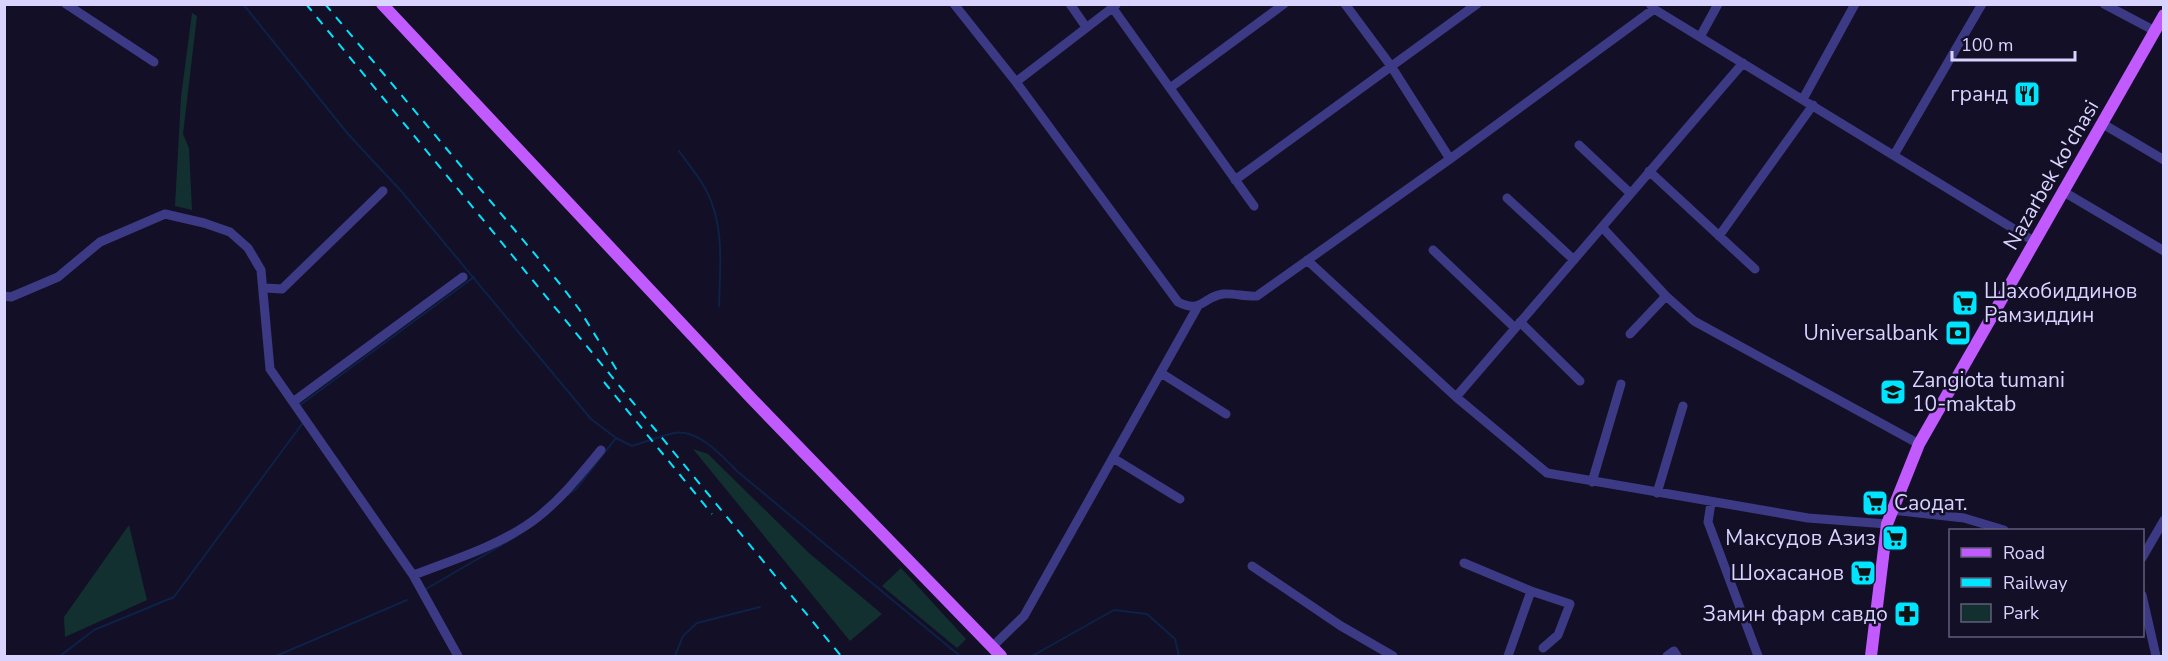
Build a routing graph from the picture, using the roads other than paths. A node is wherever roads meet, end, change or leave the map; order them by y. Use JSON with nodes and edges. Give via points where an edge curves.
{"nodes":[{"id":1,"x":66,"y":4,"type":"edge"},
{"id":2,"x":382,"y":4,"type":"edge"},
{"id":3,"x":954,"y":4,"type":"edge"},
{"id":4,"x":1070,"y":4,"type":"edge"},
{"id":5,"x":1284,"y":4,"type":"edge"},
{"id":6,"x":1345,"y":4,"type":"edge"},
{"id":7,"x":1477,"y":4,"type":"edge"},
{"id":8,"x":1718,"y":4,"type":"edge"},
{"id":9,"x":1855,"y":4,"type":"edge"},
{"id":10,"x":1982,"y":4,"type":"edge"},
{"id":11,"x":2104,"y":4,"type":"edge"},
{"id":12,"x":1114,"y":6,"type":"edge"},
{"id":13,"x":1652,"y":7,"type":"edge"},
{"id":14,"x":2163,"y":15,"type":"edge"},
{"id":15,"x":1086,"y":27,"type":"junction"},
{"id":16,"x":2155,"y":31,"type":"junction"},
{"id":17,"x":1700,"y":37,"type":"junction"},
{"id":18,"x":154,"y":62,"type":"dead end"},
{"id":19,"x":1743,"y":63,"type":"junction"},
{"id":20,"x":1391,"y":66,"type":"junction"},
{"id":21,"x":1016,"y":82,"type":"junction"},
{"id":22,"x":1170,"y":88,"type":"junction"},
{"id":23,"x":1803,"y":99,"type":"junction"},
{"id":24,"x":1813,"y":105,"type":"junction"},
{"id":25,"x":2103,"y":124,"type":"junction"},
{"id":26,"x":1579,"y":145,"type":"dead end"},
{"id":27,"x":1894,"y":155,"type":"junction"},
{"id":28,"x":1450,"y":159,"type":"junction"},
{"id":29,"x":2163,"y":160,"type":"edge"},
{"id":30,"x":1649,"y":171,"type":"junction"},
{"id":31,"x":1235,"y":180,"type":"junction"},
{"id":32,"x":383,"y":191,"type":"dead end"},
{"id":33,"x":2064,"y":192,"type":"junction"},
{"id":34,"x":1630,"y":193,"type":"junction"},
{"id":35,"x":1507,"y":198,"type":"dead end"},
{"id":36,"x":1254,"y":206,"type":"dead end"},
{"id":37,"x":1602,"y":227,"type":"junction"},
{"id":38,"x":1719,"y":236,"type":"junction"},
{"id":39,"x":2035,"y":242,"type":"junction"},
{"id":40,"x":1433,"y":250,"type":"dead end"},
{"id":41,"x":2163,"y":251,"type":"edge"},
{"id":42,"x":1307,"y":260,"type":"junction"},
{"id":43,"x":1574,"y":260,"type":"junction"},
{"id":44,"x":1755,"y":269,"type":"dead end"},
{"id":45,"x":463,"y":277,"type":"dead end"},
{"id":46,"x":265,"y":288,"type":"junction"},
{"id":47,"x":4,"y":296,"type":"edge"},
{"id":48,"x":1666,"y":296,"type":"junction"},
{"id":49,"x":1198,"y":306,"type":"junction"},
{"id":50,"x":1518,"y":325,"type":"junction"},
{"id":51,"x":1630,"y":334,"type":"dead end"},
{"id":52,"x":1161,"y":373,"type":"junction"},
{"id":53,"x":1580,"y":381,"type":"dead end"},
{"id":54,"x":1621,"y":384,"type":"dead end"},
{"id":55,"x":1456,"y":397,"type":"junction"},
{"id":56,"x":293,"y":402,"type":"junction"},
{"id":57,"x":1683,"y":406,"type":"dead end"},
{"id":58,"x":1226,"y":414,"type":"dead end"},
{"id":59,"x":1919,"y":444,"type":"junction"},
{"id":60,"x":601,"y":450,"type":"dead end"},
{"id":61,"x":1113,"y":458,"type":"junction"},
{"id":62,"x":1592,"y":482,"type":"junction"},
{"id":63,"x":1657,"y":493,"type":"junction"},
{"id":64,"x":1180,"y":499,"type":"dead end"},
{"id":65,"x":1711,"y":502,"type":"junction"},
{"id":66,"x":1892,"y":510,"type":"junction"},
{"id":67,"x":2163,"y":520,"type":"edge"},
{"id":68,"x":1887,"y":524,"type":"junction"},
{"id":69,"x":1998,"y":529,"type":"edge"},
{"id":70,"x":2144,"y":554,"type":"edge"},
{"id":71,"x":1464,"y":563,"type":"dead end"},
{"id":72,"x":1252,"y":566,"type":"dead end"},
{"id":73,"x":413,"y":575,"type":"junction"},
{"id":74,"x":1531,"y":591,"type":"junction"},
{"id":75,"x":2144,"y":601,"type":"edge"},
{"id":76,"x":1544,"y":648,"type":"dead end"},
{"id":77,"x":996,"y":652,"type":"edge"},
{"id":78,"x":458,"y":657,"type":"edge"},
{"id":79,"x":1393,"y":657,"type":"edge"},
{"id":80,"x":1508,"y":657,"type":"edge"},
{"id":81,"x":1667,"y":657,"type":"edge"},
{"id":82,"x":1677,"y":657,"type":"edge"},
{"id":83,"x":1758,"y":657,"type":"edge"},
{"id":84,"x":1871,"y":657,"type":"edge"},
{"id":85,"x":2156,"y":657,"type":"edge"}],
"edges":[{"from":1,"to":18,"type":"street"},
{"from":2,"to":77,"type":"main road","via":[[768,416]]},
{"from":3,"to":21,"type":"street"},
{"from":4,"to":15,"type":"street"},
{"from":5,"to":22,"type":"street"},
{"from":6,"to":20,"type":"street"},
{"from":7,"to":20,"type":"street"},
{"from":8,"to":17,"type":"street"},
{"from":9,"to":23,"type":"street"},
{"from":10,"to":27,"type":"street"},
{"from":11,"to":16,"type":"street"},
{"from":12,"to":15,"type":"street"},
{"from":12,"to":22,"type":"street"},
{"from":13,"to":17,"type":"street"},
{"from":13,"to":28,"type":"street"},
{"from":14,"to":16,"type":"main road","name":"Nazarbek ko'chasi"},
{"from":15,"to":21,"type":"street"},
{"from":16,"to":25,"type":"main road","name":"Nazarbek ko'chasi"},
{"from":17,"to":19,"type":"street"},
{"from":19,"to":23,"type":"street"},
{"from":19,"to":30,"type":"street"},
{"from":20,"to":28,"type":"street"},
{"from":20,"to":31,"type":"street"},
{"from":21,"to":49,"type":"street","via":[[1178,302]]},
{"from":22,"to":31,"type":"street"},
{"from":23,"to":24,"type":"street"},
{"from":24,"to":27,"type":"street"},
{"from":24,"to":38,"type":"street"},
{"from":25,"to":29,"type":"street"},
{"from":25,"to":33,"type":"main road","name":"Nazarbek ko'chasi"},
{"from":26,"to":34,"type":"street"},
{"from":27,"to":39,"type":"street"},
{"from":28,"to":42,"type":"street"},
{"from":30,"to":34,"type":"street"},
{"from":30,"to":38,"type":"street"},
{"from":31,"to":36,"type":"street"},
{"from":32,"to":46,"type":"street","via":[[282,289]]},
{"from":33,"to":39,"type":"main road","name":"Nazarbek ko'chasi"},
{"from":33,"to":41,"type":"street"},
{"from":34,"to":37,"type":"street"},
{"from":35,"to":43,"type":"street"},
{"from":37,"to":43,"type":"street"},
{"from":37,"to":48,"type":"street"},
{"from":38,"to":44,"type":"street"},
{"from":39,"to":59,"type":"main road","name":"Nazarbek ko'chasi"},
{"from":40,"to":50,"type":"street"},
{"from":42,"to":49,"type":"street","via":[[1257,296],[1213,296]]},
{"from":42,"to":55,"type":"street"},
{"from":43,"to":50,"type":"street"},
{"from":45,"to":56,"type":"street"},
{"from":46,"to":47,"type":"street","via":[[252,255],[230,232],[165,214],[100,242],[58,277],[11,297]]},
{"from":46,"to":56,"type":"street","via":[[270,369]]},
{"from":48,"to":51,"type":"street"},
{"from":48,"to":59,"type":"street","via":[[1694,321]]},
{"from":49,"to":52,"type":"street"},
{"from":50,"to":53,"type":"street"},
{"from":50,"to":55,"type":"street"},
{"from":52,"to":58,"type":"street"},
{"from":52,"to":61,"type":"street"},
{"from":54,"to":62,"type":"street"},
{"from":55,"to":62,"type":"street","via":[[1547,472]]},
{"from":56,"to":73,"type":"street"},
{"from":57,"to":63,"type":"street"},
{"from":59,"to":66,"type":"main road","name":"Nazarbek ko'chasi"},
{"from":60,"to":73,"type":"street","via":[[570,488],[536,519],[480,550]]},
{"from":61,"to":64,"type":"street"},
{"from":61,"to":77,"type":"street","via":[[1024,616]]},
{"from":62,"to":63,"type":"street"},
{"from":63,"to":65,"type":"street"},
{"from":65,"to":68,"type":"street","via":[[1808,518]]},
{"from":65,"to":83,"type":"street","via":[[1708,522]]},
{"from":66,"to":68,"type":"main road","name":"Nazarbek ko'chasi"},
{"from":66,"to":69,"type":"street","via":[[1964,518]]},
{"from":67,"to":70,"type":"street"},
{"from":68,"to":84,"type":"main road","name":"Nazarbek ko'chasi"},
{"from":71,"to":74,"type":"street"},
{"from":72,"to":79,"type":"street"},
{"from":73,"to":78,"type":"street"},
{"from":74,"to":76,"type":"street","via":[[1570,604],[1558,635]]},
{"from":74,"to":80,"type":"street"},
{"from":75,"to":85,"type":"street"},
{"from":81,"to":82,"type":"street","via":[[1674,651]]}]}
